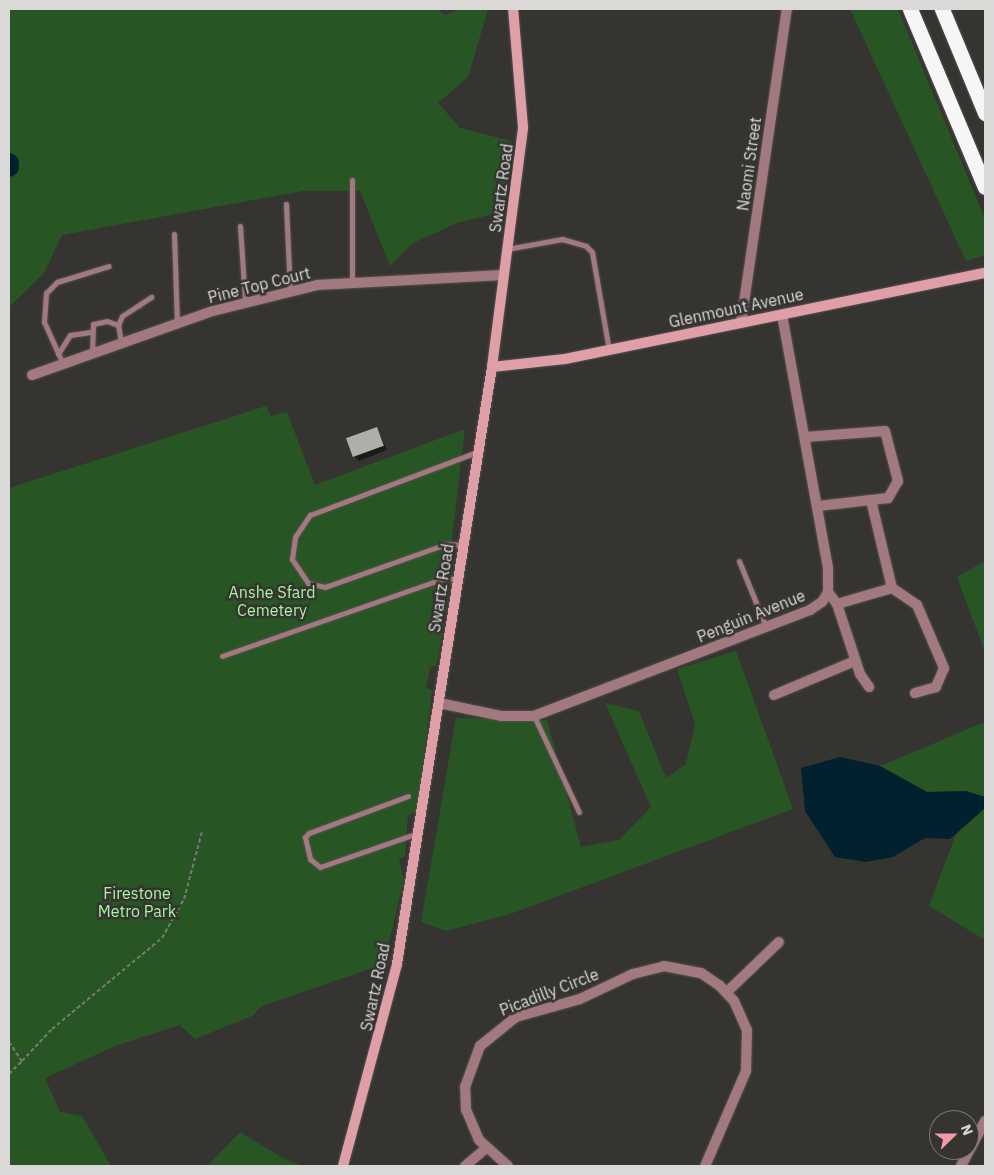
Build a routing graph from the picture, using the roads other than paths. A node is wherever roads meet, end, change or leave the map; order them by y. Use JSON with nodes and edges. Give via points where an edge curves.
{"nodes":[{"id":1,"x":512,"y":9,"type":"edge"},
{"id":2,"x":787,"y":9,"type":"edge"},
{"id":3,"x":910,"y":9,"type":"edge"},
{"id":4,"x":942,"y":9,"type":"edge"},
{"id":5,"x":985,"y":113,"type":"edge"},
{"id":6,"x":352,"y":180,"type":"dead end"},
{"id":7,"x":985,"y":187,"type":"edge"},
{"id":8,"x":286,"y":204,"type":"dead end"},
{"id":9,"x":240,"y":226,"type":"dead end"},
{"id":10,"x":174,"y":234,"type":"dead end"},
{"id":11,"x":508,"y":249,"type":"junction"},
{"id":12,"x":109,"y":266,"type":"dead end"},
{"id":13,"x":985,"y":273,"type":"edge"},
{"id":14,"x":503,"y":275,"type":"junction"},
{"id":15,"x":352,"y":282,"type":"junction"},
{"id":16,"x":290,"y":291,"type":"junction"},
{"id":17,"x":152,"y":297,"type":"dead end"},
{"id":18,"x":245,"y":302,"type":"junction"},
{"id":19,"x":782,"y":315,"type":"junction"},
{"id":20,"x":741,"y":323,"type":"junction"},
{"id":21,"x":177,"y":324,"type":"junction"},
{"id":22,"x":118,"y":325,"type":"junction"},
{"id":23,"x":91,"y":332,"type":"junction"},
{"id":24,"x":121,"y":344,"type":"junction"},
{"id":25,"x":610,"y":350,"type":"junction"},
{"id":26,"x":58,"y":354,"type":"junction"},
{"id":27,"x":92,"y":354,"type":"junction"},
{"id":28,"x":64,"y":365,"type":"junction"},
{"id":29,"x":492,"y":366,"type":"junction"},
{"id":30,"x":32,"y":375,"type":"dead end"},
{"id":31,"x":805,"y":437,"type":"junction"},
{"id":32,"x":477,"y":452,"type":"junction"},
{"id":33,"x":871,"y":500,"type":"junction"},
{"id":34,"x":818,"y":506,"type":"junction"},
{"id":35,"x":463,"y":545,"type":"junction"},
{"id":36,"x":739,"y":561,"type":"dead end"},
{"id":37,"x":457,"y":579,"type":"junction"},
{"id":38,"x":892,"y":588,"type":"junction"},
{"id":39,"x":828,"y":592,"type":"junction"},
{"id":40,"x":837,"y":604,"type":"junction"},
{"id":41,"x":766,"y":627,"type":"junction"},
{"id":42,"x":222,"y":656,"type":"dead end"},
{"id":43,"x":856,"y":662,"type":"junction"},
{"id":44,"x":869,"y":687,"type":"dead end"},
{"id":45,"x":915,"y":693,"type":"dead end"},
{"id":46,"x":774,"y":695,"type":"dead end"},
{"id":47,"x":439,"y":703,"type":"junction"},
{"id":48,"x":534,"y":716,"type":"junction"},
{"id":49,"x":408,"y":796,"type":"dead end"},
{"id":50,"x":579,"y":812,"type":"dead end"},
{"id":51,"x":419,"y":833,"type":"junction"},
{"id":52,"x":779,"y":942,"type":"dead end"},
{"id":53,"x":727,"y":992,"type":"junction"},
{"id":54,"x":985,"y":1121,"type":"edge"},
{"id":55,"x":485,"y":1149,"type":"junction"},
{"id":56,"x":343,"y":1166,"type":"edge"},
{"id":57,"x":465,"y":1166,"type":"edge"},
{"id":58,"x":508,"y":1166,"type":"edge"},
{"id":59,"x":705,"y":1166,"type":"edge"},
{"id":60,"x":961,"y":1166,"type":"edge"}],
"edges":[{"from":1,"to":11,"type":"street","name":"Swartz Road","via":[[523,127]]},
{"from":2,"to":20,"type":"street","name":"Naomi Street"},
{"from":3,"to":7,"type":"highway"},
{"from":4,"to":5,"type":"highway"},
{"from":6,"to":15,"type":"lane"},
{"from":8,"to":16,"type":"lane"},
{"from":9,"to":18,"type":"lane"},
{"from":10,"to":21,"type":"lane"},
{"from":11,"to":14,"type":"street","name":"Swartz Road"},
{"from":11,"to":25,"type":"lane","via":[[562,240],[586,246],[592,252]]},
{"from":12,"to":26,"type":"lane","via":[[57,282],[46,293],[44,322]]},
{"from":13,"to":19,"type":"street","name":"Glenmount Avenue"},
{"from":14,"to":15,"type":"street","name":"Pine Top Court","via":[[398,284]]},
{"from":14,"to":29,"type":"street","name":"Swartz Road"},
{"from":15,"to":16,"type":"street","name":"Pine Top Court"},
{"from":16,"to":18,"type":"street","name":"Pine Top Court"},
{"from":17,"to":22,"type":"lane","via":[[135,304]]},
{"from":18,"to":21,"type":"street","name":"Pine Top Court"},
{"from":19,"to":20,"type":"street","name":"Glenmount Avenue"},
{"from":19,"to":31,"type":"street","name":"Penguin Avenue"},
{"from":20,"to":25,"type":"street","name":"Glenmount Avenue"},
{"from":21,"to":24,"type":"street","name":"Pine Top Court"},
{"from":22,"to":23,"type":"lane","via":[[99,321]]},
{"from":22,"to":24,"type":"lane"},
{"from":23,"to":26,"type":"lane","via":[[70,335]]},
{"from":23,"to":27,"type":"lane"},
{"from":24,"to":27,"type":"street","name":"Pine Top Court"},
{"from":25,"to":29,"type":"street","name":"Glenmount Avenue","via":[[534,364]]},
{"from":26,"to":28,"type":"lane"},
{"from":27,"to":28,"type":"street","name":"Pine Top Court"},
{"from":28,"to":30,"type":"street","name":"Pine Top Court"},
{"from":29,"to":32,"type":"street","name":"Swartz Road"},
{"from":31,"to":33,"type":"street","via":[[885,431],[898,482],[888,498]]},
{"from":31,"to":34,"type":"street","name":"Penguin Avenue"},
{"from":32,"to":35,"type":"street","name":"Swartz Road"},
{"from":32,"to":35,"type":"lane","via":[[310,515],[295,536],[292,559],[308,583],[326,587],[446,544]]},
{"from":33,"to":34,"type":"street"},
{"from":33,"to":38,"type":"street"},
{"from":34,"to":39,"type":"street","name":"Penguin Avenue"},
{"from":35,"to":37,"type":"street","name":"Swartz Road"},
{"from":36,"to":41,"type":"lane"},
{"from":37,"to":42,"type":"lane","via":[[445,578]]},
{"from":37,"to":47,"type":"street","name":"Swartz Road"},
{"from":38,"to":40,"type":"street"},
{"from":38,"to":45,"type":"street","via":[[917,605],[944,668],[936,687]]},
{"from":39,"to":40,"type":"street"},
{"from":39,"to":41,"type":"street","name":"Penguin Avenue","via":[[816,607]]},
{"from":40,"to":43,"type":"street"},
{"from":41,"to":48,"type":"street","name":"Penguin Avenue"},
{"from":43,"to":44,"type":"street"},
{"from":43,"to":46,"type":"street"},
{"from":47,"to":48,"type":"street","name":"Penguin Avenue","via":[[501,716]]},
{"from":47,"to":51,"type":"street","name":"Swartz Road"},
{"from":48,"to":50,"type":"lane","via":[[535,726]]},
{"from":49,"to":51,"type":"lane","via":[[309,833],[305,837],[310,859],[320,867]]},
{"from":51,"to":56,"type":"street","name":"Swartz Road","via":[[387,1008]]},
{"from":52,"to":53,"type":"street"},
{"from":53,"to":55,"type":"street","name":"Picadilly Circle","via":[[689,969],[652,967],[580,1000],[500,1026],[474,1056],[465,1087],[470,1123]]},
{"from":53,"to":59,"type":"street","via":[[745,1025],[748,1061]]},
{"from":54,"to":60,"type":"street"},
{"from":55,"to":57,"type":"street"},
{"from":55,"to":58,"type":"street","name":"Picadilly Circle"}]}
